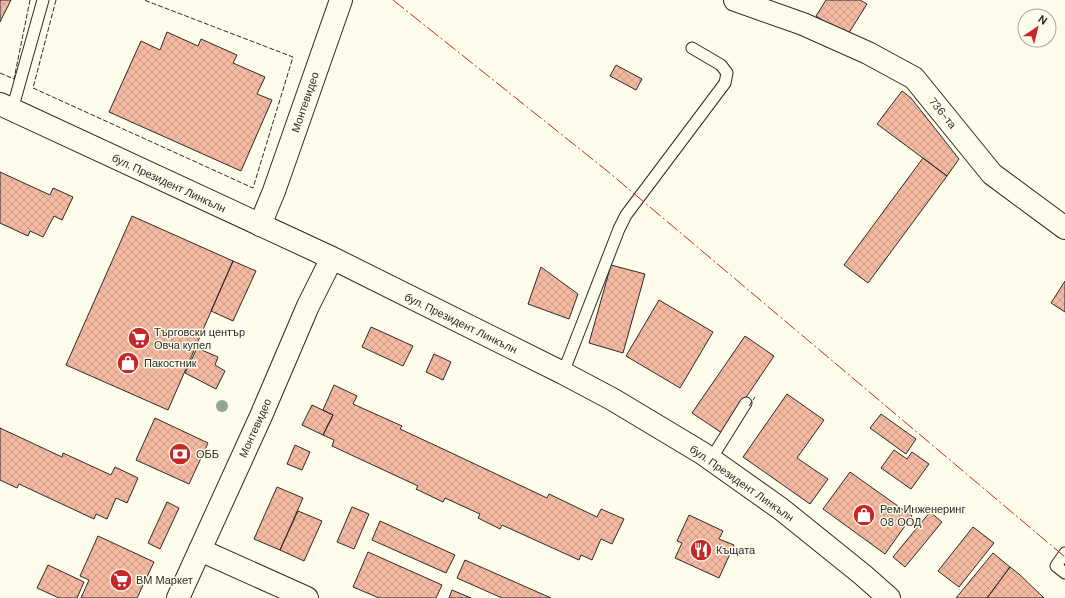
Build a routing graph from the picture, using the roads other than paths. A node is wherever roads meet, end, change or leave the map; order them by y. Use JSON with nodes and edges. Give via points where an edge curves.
{"nodes":[{"id":1,"x":44,"y":0,"type":"edge"},
{"id":2,"x":341,"y":0,"type":"edge"},
{"id":3,"x":735,"y":0,"type":"edge"},
{"id":4,"x":692,"y":48,"type":"dead end"},
{"id":5,"x":6,"y":107,"type":"edge"},
{"id":6,"x":260,"y":225,"type":"junction"},
{"id":7,"x":1065,"y":228,"type":"edge"},
{"id":8,"x":332,"y":258,"type":"junction"},
{"id":9,"x":563,"y":373,"type":"junction"},
{"id":10,"x":746,"y":403,"type":"dead end"},
{"id":11,"x":711,"y":459,"type":"junction"},
{"id":12,"x":200,"y":550,"type":"junction"},
{"id":13,"x":1065,"y":553,"type":"edge"},
{"id":14,"x":1065,"y":573,"type":"edge"},
{"id":15,"x":178,"y":598,"type":"edge"},
{"id":16,"x":307,"y":598,"type":"edge"},
{"id":17,"x":889,"y":598,"type":"edge"}],
"edges":[{"from":1,"to":5,"type":"lane"},
{"from":2,"to":6,"type":"street","name":"Монтевидео"},
{"from":3,"to":7,"type":"street","name":"736-та","via":[[803,24],[868,53],[914,78],[992,174]]},
{"from":4,"to":9,"type":"lane","via":[[720,65],[727,73],[725,83],[626,215]]},
{"from":5,"to":6,"type":"street","name":"бул. Президент Линкълн"},
{"from":6,"to":8,"type":"street","name":"бул. Президент Линкълн"},
{"from":8,"to":9,"type":"street","name":"бул. Президент Линкълн"},
{"from":8,"to":12,"type":"street","name":"Монтевидео","via":[[308,306]]},
{"from":9,"to":11,"type":"street","name":"бул. Президент Линкълн","via":[[612,399]]},
{"from":10,"to":11,"type":"lane"},
{"from":11,"to":17,"type":"street","name":"бул. Президент Линкълн","via":[[781,509]]},
{"from":12,"to":15,"type":"street","name":"Монтевидео"},
{"from":12,"to":16,"type":"street"},
{"from":13,"to":14,"type":"lane","via":[[1056,566]]}]}
